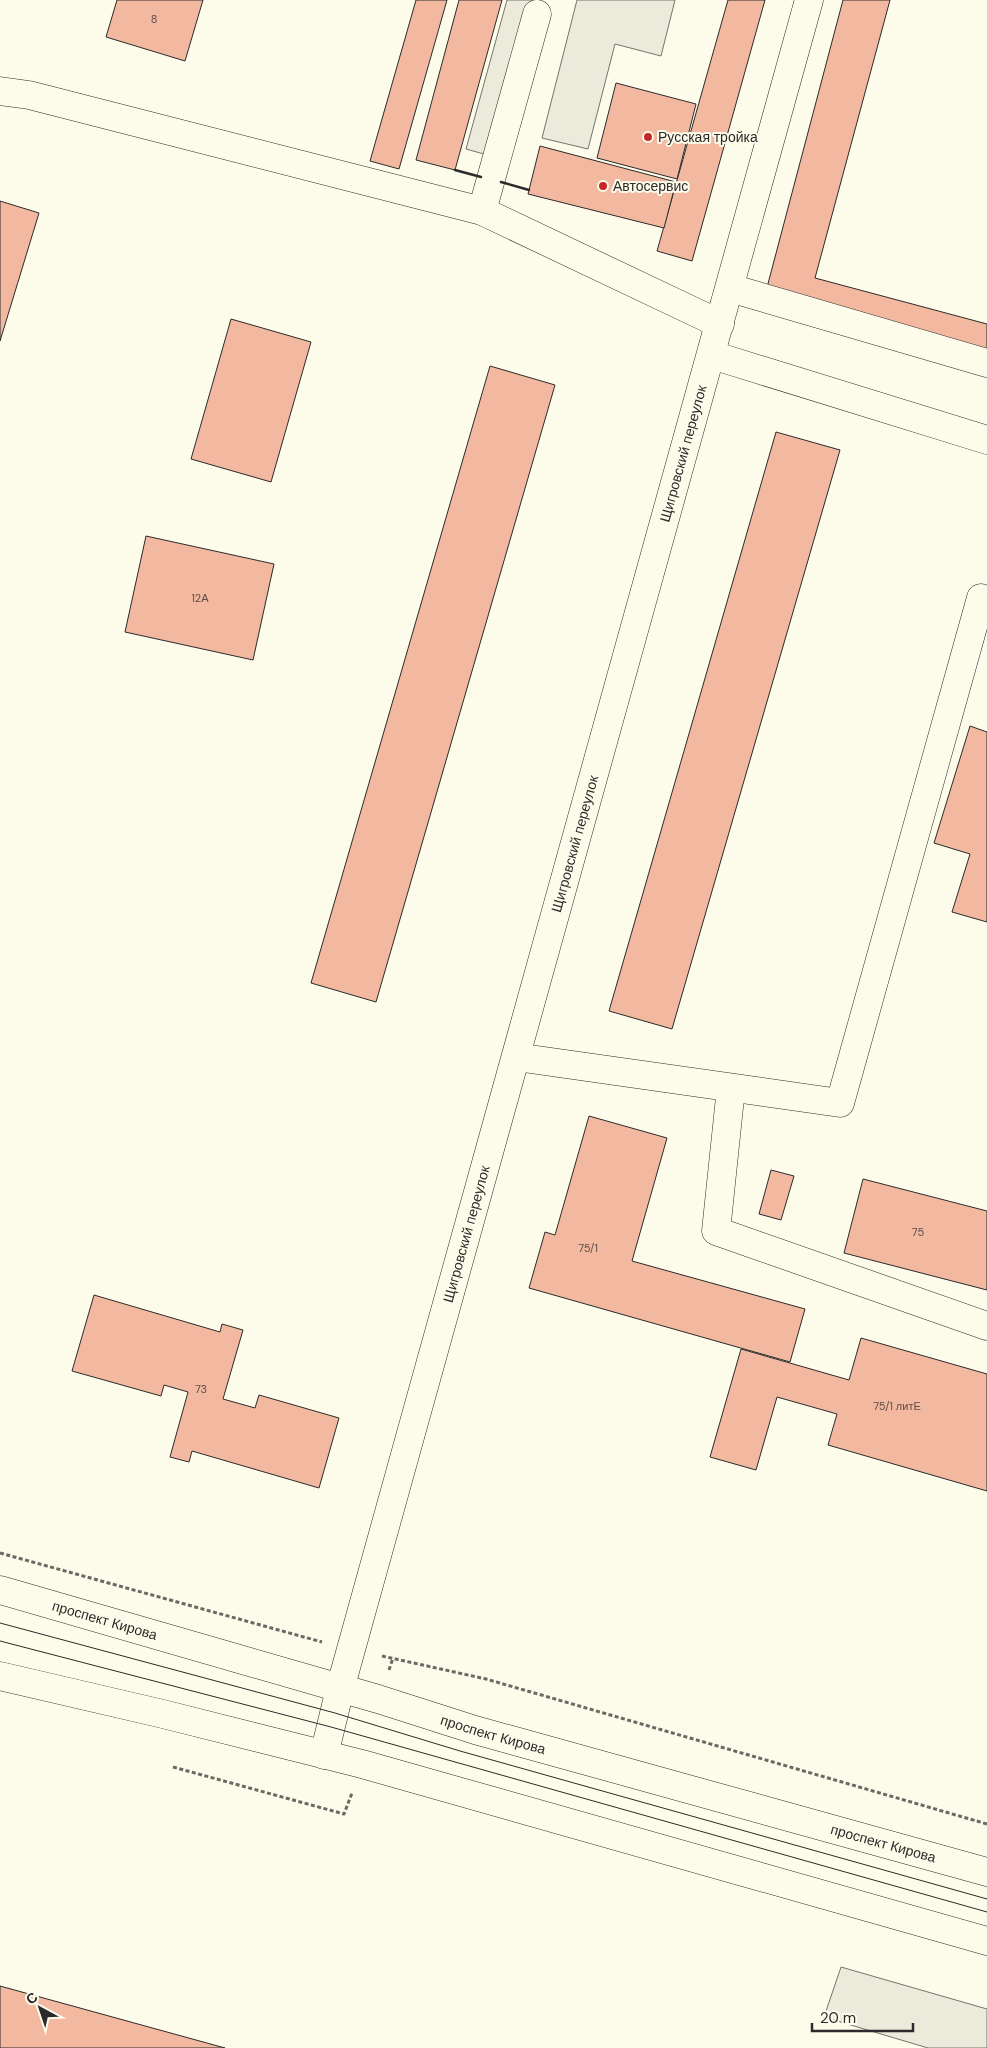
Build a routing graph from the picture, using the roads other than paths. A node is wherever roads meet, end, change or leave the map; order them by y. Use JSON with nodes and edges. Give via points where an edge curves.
{"nodes":[{"id":1,"x":809,"y":0,"type":"edge"},
{"id":2,"x":536,"y":14,"type":"dead end"},
{"id":3,"x":0,"y":91,"type":"edge"},
{"id":4,"x":482,"y":211,"type":"junction"},
{"id":5,"x":730,"y":288,"type":"junction"},
{"id":6,"x":720,"y":324,"type":"junction"},
{"id":7,"x":712,"y":355,"type":"junction"},
{"id":8,"x":987,"y":363,"type":"edge"},
{"id":9,"x":987,"y":440,"type":"edge"},
{"id":10,"x":980,"y":598,"type":"dead end"},
{"id":11,"x":516,"y":1057,"type":"junction"},
{"id":12,"x":731,"y":1088,"type":"junction"},
{"id":13,"x":987,"y":1326,"type":"edge"},
{"id":14,"x":0,"y":1590,"type":"edge"},
{"id":15,"x":0,"y":1676,"type":"edge"},
{"id":16,"x":340,"y":1689,"type":"junction"},
{"id":17,"x":324,"y":1755,"type":"junction"},
{"id":18,"x":987,"y":1872,"type":"edge"},
{"id":19,"x":987,"y":1941,"type":"edge"}],
"edges":[{"from":1,"to":5,"type":"main road","name":"Щигровский переулок"},
{"from":2,"to":4,"type":"main road"},
{"from":3,"to":4,"type":"main road","via":[[29,95]]},
{"from":4,"to":6,"type":"main road"},
{"from":5,"to":6,"type":"main road","name":"Щигровский переулок"},
{"from":5,"to":8,"type":"main road"},
{"from":6,"to":7,"type":"main road","name":"Щигровский переулок"},
{"from":7,"to":9,"type":"main road"},
{"from":7,"to":11,"type":"main road","name":"Щигровский переулок"},
{"from":10,"to":12,"type":"main road","via":[[840,1103]]},
{"from":11,"to":12,"type":"main road"},
{"from":11,"to":16,"type":"main road","name":"Щигровский переулок"},
{"from":12,"to":13,"type":"main road","via":[[716,1230]]},
{"from":14,"to":16,"type":"main road","name":"проспект Кирова"},
{"from":15,"to":17,"type":"main road"},
{"from":16,"to":17,"type":"main road","name":"Щигровский переулок"},
{"from":16,"to":18,"type":"main road","name":"проспект Кирова","via":[[475,1730]]},
{"from":17,"to":19,"type":"main road"}]}
